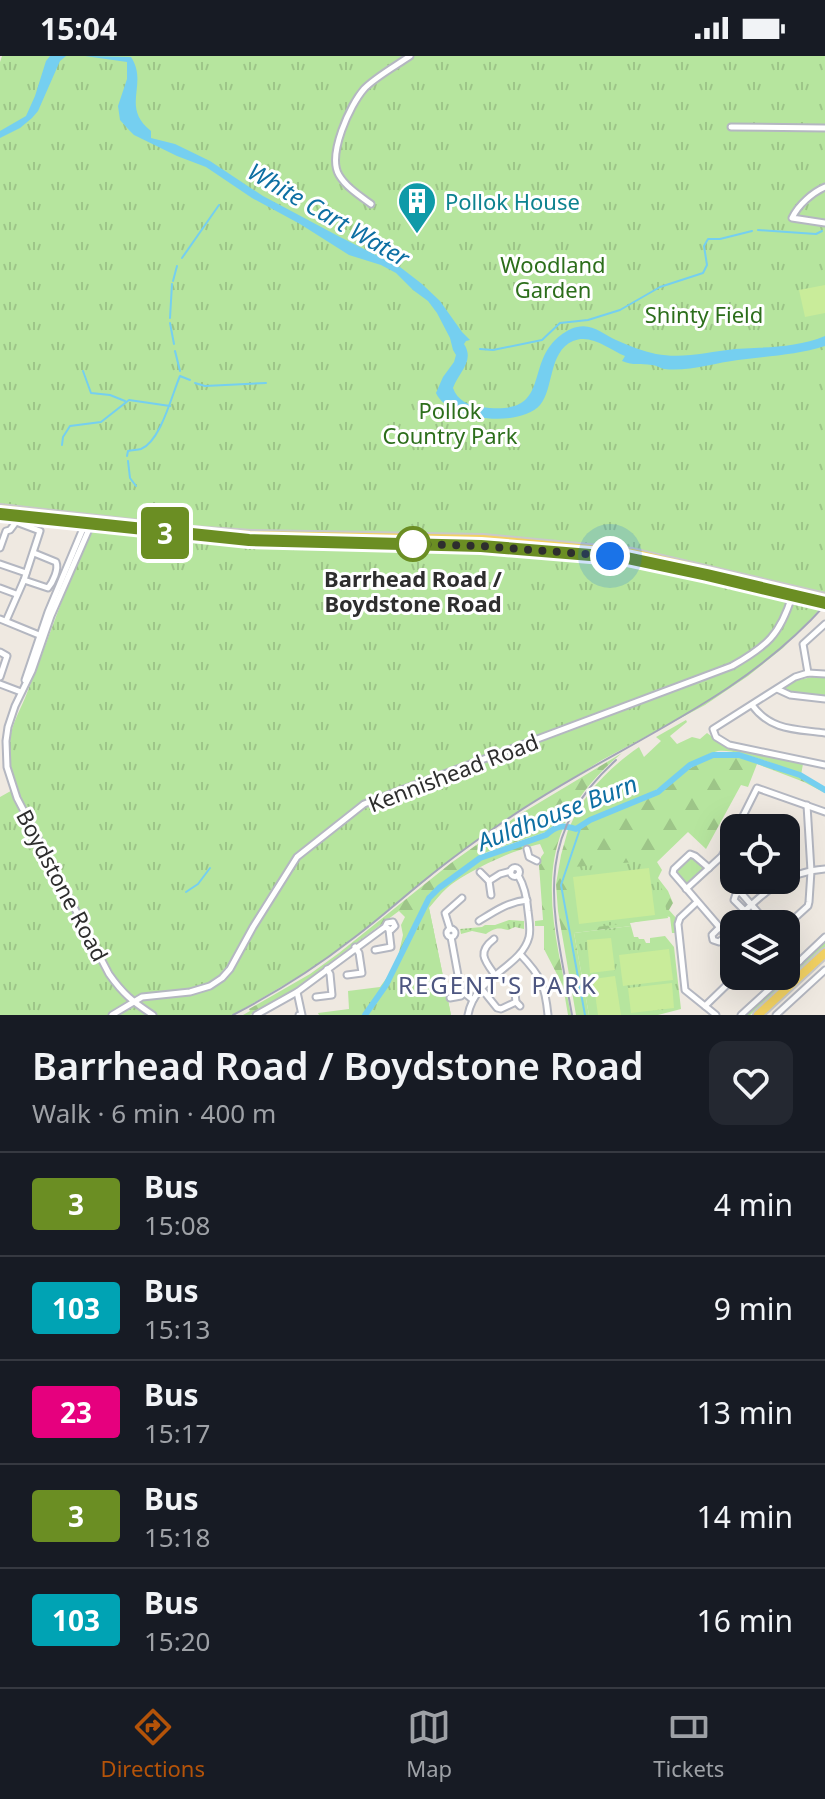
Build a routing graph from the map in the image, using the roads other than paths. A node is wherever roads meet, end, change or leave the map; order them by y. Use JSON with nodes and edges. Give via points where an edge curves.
{"nodes":[{"id":1,"x":410,"y":56,"type":"edge"},
{"id":2,"x":731,"y":127,"type":"dead end"},
{"id":3,"x":825,"y":128,"type":"edge"},
{"id":4,"x":825,"y":187,"type":"edge"},
{"id":5,"x":371,"y":204,"type":"dead end"},
{"id":6,"x":825,"y":223,"type":"edge"},
{"id":7,"x":0,"y":511,"type":"edge"},
{"id":8,"x":90,"y":522,"type":"junction"},
{"id":9,"x":3,"y":530,"type":"edge"},
{"id":10,"x":0,"y":548,"type":"edge"},
{"id":11,"x":34,"y":553,"type":"junction"},
{"id":12,"x":0,"y":564,"type":"edge"},
{"id":13,"x":25,"y":576,"type":"junction"},
{"id":14,"x":0,"y":588,"type":"edge"},
{"id":15,"x":16,"y":594,"type":"junction"},
{"id":16,"x":792,"y":594,"type":"junction"},
{"id":17,"x":825,"y":601,"type":"edge"},
{"id":18,"x":3,"y":620,"type":"edge"},
{"id":19,"x":825,"y":624,"type":"edge"},
{"id":20,"x":42,"y":636,"type":"junction"},
{"id":21,"x":0,"y":652,"type":"edge"},
{"id":22,"x":808,"y":673,"type":"junction"},
{"id":23,"x":825,"y":674,"type":"edge"},
{"id":24,"x":0,"y":677,"type":"edge"},
{"id":25,"x":0,"y":684,"type":"edge"},
{"id":26,"x":777,"y":689,"type":"junction"},
{"id":27,"x":21,"y":692,"type":"junction"},
{"id":28,"x":825,"y":699,"type":"edge"},
{"id":29,"x":752,"y":705,"type":"junction"},
{"id":30,"x":825,"y":733,"type":"edge"},
{"id":31,"x":825,"y":765,"type":"edge"},
{"id":32,"x":807,"y":805,"type":"junction"},
{"id":33,"x":825,"y":812,"type":"edge"},
{"id":34,"x":744,"y":814,"type":"edge"},
{"id":35,"x":527,"y":849,"type":"dead end"},
{"id":36,"x":720,"y":858,"type":"edge"},
{"id":37,"x":537,"y":861,"type":"dead end"},
{"id":38,"x":709,"y":868,"type":"junction"},
{"id":39,"x":825,"y":869,"type":"edge"},
{"id":40,"x":811,"y":871,"type":"junction"},
{"id":41,"x":480,"y":872,"type":"dead end"},
{"id":42,"x":800,"y":875,"type":"edge"},
{"id":43,"x":489,"y":881,"type":"junction"},
{"id":44,"x":686,"y":889,"type":"junction"},
{"id":45,"x":762,"y":894,"type":"edge"},
{"id":46,"x":491,"y":895,"type":"dead end"},
{"id":47,"x":462,"y":898,"type":"dead end"},
{"id":48,"x":527,"y":900,"type":"junction"},
{"id":49,"x":697,"y":902,"type":"junction"},
{"id":50,"x":751,"y":904,"type":"junction"},
{"id":51,"x":745,"y":910,"type":"joint"},
{"id":52,"x":756,"y":910,"type":"edge"},
{"id":53,"x":800,"y":913,"type":"edge"},
{"id":54,"x":487,"y":926,"type":"dead end"},
{"id":55,"x":720,"y":929,"type":"edge"},
{"id":56,"x":825,"y":937,"type":"edge"},
{"id":57,"x":494,"y":939,"type":"dead end"},
{"id":58,"x":355,"y":947,"type":"junction"},
{"id":59,"x":375,"y":950,"type":"dead end"},
{"id":60,"x":825,"y":953,"type":"edge"},
{"id":61,"x":520,"y":954,"type":"junction"},
{"id":62,"x":800,"y":961,"type":"edge"},
{"id":63,"x":327,"y":969,"type":"junction"},
{"id":64,"x":825,"y":970,"type":"edge"},
{"id":65,"x":347,"y":975,"type":"dead end"},
{"id":66,"x":495,"y":975,"type":"junction"},
{"id":67,"x":481,"y":988,"type":"junction"},
{"id":68,"x":722,"y":990,"type":"edge"},
{"id":69,"x":768,"y":990,"type":"edge"},
{"id":70,"x":297,"y":992,"type":"junction"},
{"id":71,"x":464,"y":993,"type":"junction"},
{"id":72,"x":515,"y":993,"type":"dead end"},
{"id":73,"x":149,"y":995,"type":"junction"},
{"id":74,"x":316,"y":997,"type":"dead end"},
{"id":75,"x":450,"y":998,"type":"dead end"},
{"id":76,"x":473,"y":1000,"type":"junction"},
{"id":77,"x":132,"y":1002,"type":"junction"},
{"id":78,"x":705,"y":1006,"type":"junction"},
{"id":79,"x":145,"y":1010,"type":"junction"},
{"id":80,"x":268,"y":1012,"type":"edge"},
{"id":81,"x":112,"y":1015,"type":"edge"},
{"id":82,"x":153,"y":1015,"type":"edge"},
{"id":83,"x":256,"y":1015,"type":"edge"},
{"id":84,"x":299,"y":1015,"type":"edge"},
{"id":85,"x":468,"y":1015,"type":"edge"},
{"id":86,"x":548,"y":1015,"type":"edge"},
{"id":87,"x":716,"y":1015,"type":"edge"},
{"id":88,"x":741,"y":1015,"type":"edge"},
{"id":89,"x":758,"y":1015,"type":"edge"},
{"id":90,"x":776,"y":1015,"type":"edge"}],
"edges":[{"from":1,"to":5,"type":"street","via":[[364,89],[338,138],[336,171]]},
{"from":2,"to":3,"type":"street"},
{"from":4,"to":6,"type":"street","via":[[792,218]]},
{"from":7,"to":8,"type":"main road"},
{"from":8,"to":16,"type":"main road","via":[[249,540],[594,552]]},
{"from":8,"to":20,"type":"street","name":"Boydstone Road"},
{"from":9,"to":10,"type":"street"},
{"from":9,"to":11,"type":"street","via":[[16,522],[39,530]]},
{"from":11,"to":13,"type":"street"},
{"from":11,"to":13,"type":"street","via":[[56,562],[56,571],[48,588]]},
{"from":12,"to":13,"type":"street"},
{"from":13,"to":15,"type":"street"},
{"from":14,"to":15,"type":"street"},
{"from":15,"to":18,"type":"street"},
{"from":16,"to":17,"type":"main road"},
{"from":16,"to":73,"type":"street","name":"Kennishead Road","via":[[775,634],[732,666],[359,807],[297,857],[225,975],[197,991]]},
{"from":18,"to":20,"type":"street"},
{"from":19,"to":22,"type":"street","via":[[803,644]]},
{"from":20,"to":27,"type":"street","name":"Boydstone Road"},
{"from":21,"to":24,"type":"street","via":[[7,656]]},
{"from":22,"to":23,"type":"street"},
{"from":22,"to":26,"type":"street"},
{"from":25,"to":27,"type":"street"},
{"from":26,"to":28,"type":"street"},
{"from":26,"to":29,"type":"street"},
{"from":27,"to":77,"type":"street","name":"Boydstone Road","via":[[6,741],[9,779],[105,966]]},
{"from":29,"to":30,"type":"street","via":[[774,725]]},
{"from":29,"to":31,"type":"street","via":[[713,729],[719,740]]},
{"from":32,"to":33,"type":"street"},
{"from":32,"to":34,"type":"street","via":[[757,788]]},
{"from":32,"to":40,"type":"street"},
{"from":35,"to":37,"type":"street"},
{"from":36,"to":38,"type":"street"},
{"from":38,"to":44,"type":"street"},
{"from":38,"to":44,"type":"street","via":[[688,856],[673,873]]},
{"from":39,"to":40,"type":"street"},
{"from":40,"to":42,"type":"street"},
{"from":40,"to":53,"type":"street","via":[[809,904]]},
{"from":41,"to":43,"type":"street"},
{"from":43,"to":46,"type":"street"},
{"from":43,"to":48,"type":"street","via":[[511,871],[518,875]]},
{"from":44,"to":49,"type":"street"},
{"from":45,"to":50,"type":"street"},
{"from":47,"to":71,"type":"street","via":[[445,913],[455,932],[451,937]]},
{"from":48,"to":54,"type":"street","via":[[482,919]]},
{"from":48,"to":61,"type":"street","via":[[530,933]]},
{"from":49,"to":55,"type":"street"},
{"from":49,"to":78,"type":"street","via":[[680,918],[679,937],[685,990]]},
{"from":50,"to":51,"type":"street"},
{"from":50,"to":51,"type":"street","via":[[740,892],[734,896]]},
{"from":50,"to":52,"type":"street"},
{"from":56,"to":62,"type":"street"},
{"from":57,"to":66,"type":"street","via":[[485,942],[483,953]]},
{"from":58,"to":59,"type":"street","via":[[387,928],[391,947]]},
{"from":58,"to":63,"type":"street"},
{"from":58,"to":65,"type":"street","via":[[362,973]]},
{"from":60,"to":89,"type":"main road"},
{"from":61,"to":66,"type":"street"},
{"from":61,"to":86,"type":"street","via":[[540,978]]},
{"from":63,"to":70,"type":"street"},
{"from":63,"to":74,"type":"street","via":[[332,995]]},
{"from":64,"to":90,"type":"street"},
{"from":66,"to":67,"type":"street"},
{"from":67,"to":72,"type":"street","via":[[501,1009],[518,1004]]},
{"from":67,"to":76,"type":"street"},
{"from":68,"to":78,"type":"street"},
{"from":69,"to":88,"type":"street"},
{"from":70,"to":80,"type":"street"},
{"from":70,"to":84,"type":"street"},
{"from":71,"to":75,"type":"street"},
{"from":71,"to":76,"type":"street"},
{"from":73,"to":77,"type":"street","name":"Kennishead Road"},
{"from":73,"to":79,"type":"street"},
{"from":76,"to":85,"type":"street"},
{"from":77,"to":79,"type":"street","name":"Boydstone Road"},
{"from":77,"to":81,"type":"street","name":"Kennishead Road"},
{"from":78,"to":87,"type":"street"},
{"from":79,"to":82,"type":"street","name":"Boydstone Road"},
{"from":80,"to":83,"type":"street"}]}
